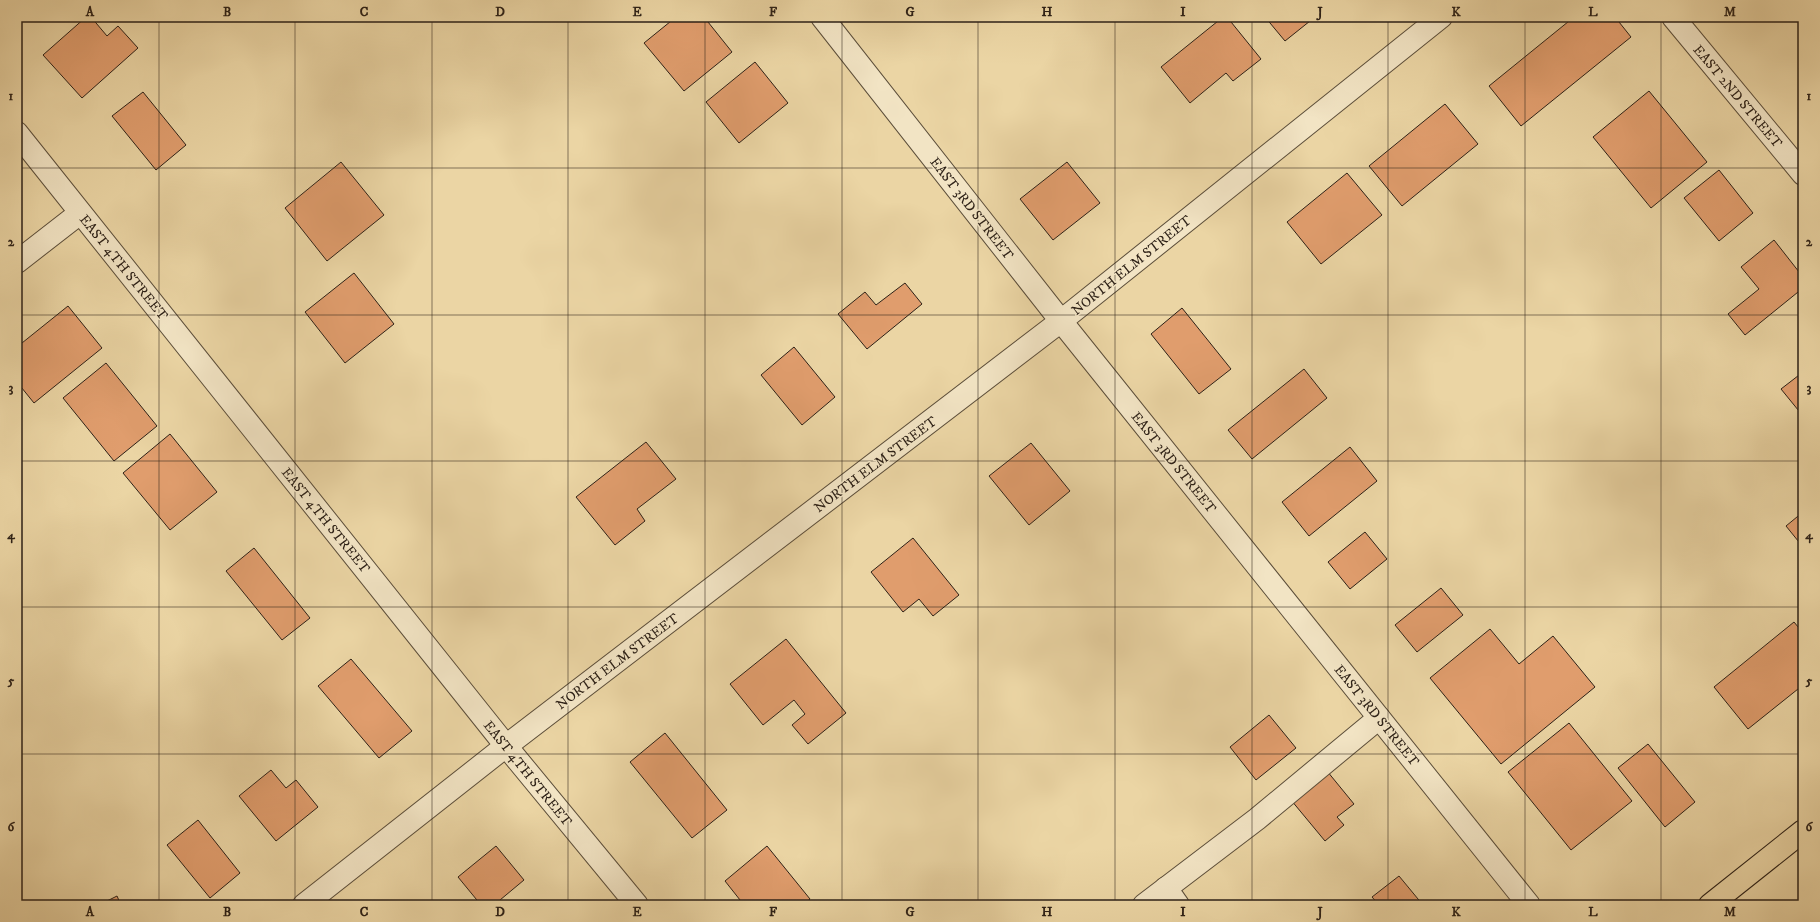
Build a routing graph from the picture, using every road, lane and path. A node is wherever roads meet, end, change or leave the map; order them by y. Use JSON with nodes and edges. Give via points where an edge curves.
{"nodes":[{"id":1,"x":822,"y":17,"type":"edge"},
{"id":2,"x":1441,"y":17,"type":"edge"},
{"id":3,"x":1673,"y":17,"type":"edge"},
{"id":4,"x":17,"y":133,"type":"edge"},
{"id":5,"x":1803,"y":174,"type":"edge"},
{"id":6,"x":80,"y":213,"type":"junction"},
{"id":7,"x":17,"y":262,"type":"edge"},
{"id":8,"x":1061,"y":321,"type":"junction"},
{"id":9,"x":1379,"y":718,"type":"junction"},
{"id":10,"x":506,"y":746,"type":"junction"},
{"id":11,"x":1803,"y":831,"type":"edge"},
{"id":12,"x":1172,"y":897,"type":"edge"},
{"id":13,"x":304,"y":905,"type":"edge"},
{"id":14,"x":637,"y":905,"type":"edge"},
{"id":15,"x":1144,"y":905,"type":"edge"},
{"id":16,"x":1529,"y":905,"type":"edge"},
{"id":17,"x":1710,"y":905,"type":"edge"}],
"edges":[{"from":1,"to":8,"type":"street","name":"EAST 3RD STREET"},
{"from":2,"to":8,"type":"street","name":"NORTH ELM STREET"},
{"from":3,"to":5,"type":"street","name":"EAST 2ND STREET"},
{"from":4,"to":6,"type":"street","name":"EAST 4TH STREET"},
{"from":6,"to":7,"type":"street"},
{"from":6,"to":10,"type":"street","name":"EAST 4TH STREET"},
{"from":8,"to":9,"type":"street","name":"EAST 3RD STREET"},
{"from":8,"to":10,"type":"street","name":"NORTH ELM STREET"},
{"from":9,"to":12,"type":"street","via":[[1257,819]]},
{"from":9,"to":16,"type":"street","name":"EAST 3RD STREET"},
{"from":10,"to":13,"type":"street","name":"NORTH ELM STREET"},
{"from":10,"to":14,"type":"street","name":"EAST 4TH STREET"},
{"from":11,"to":17,"type":"main road"},
{"from":12,"to":15,"type":"street"}]}
